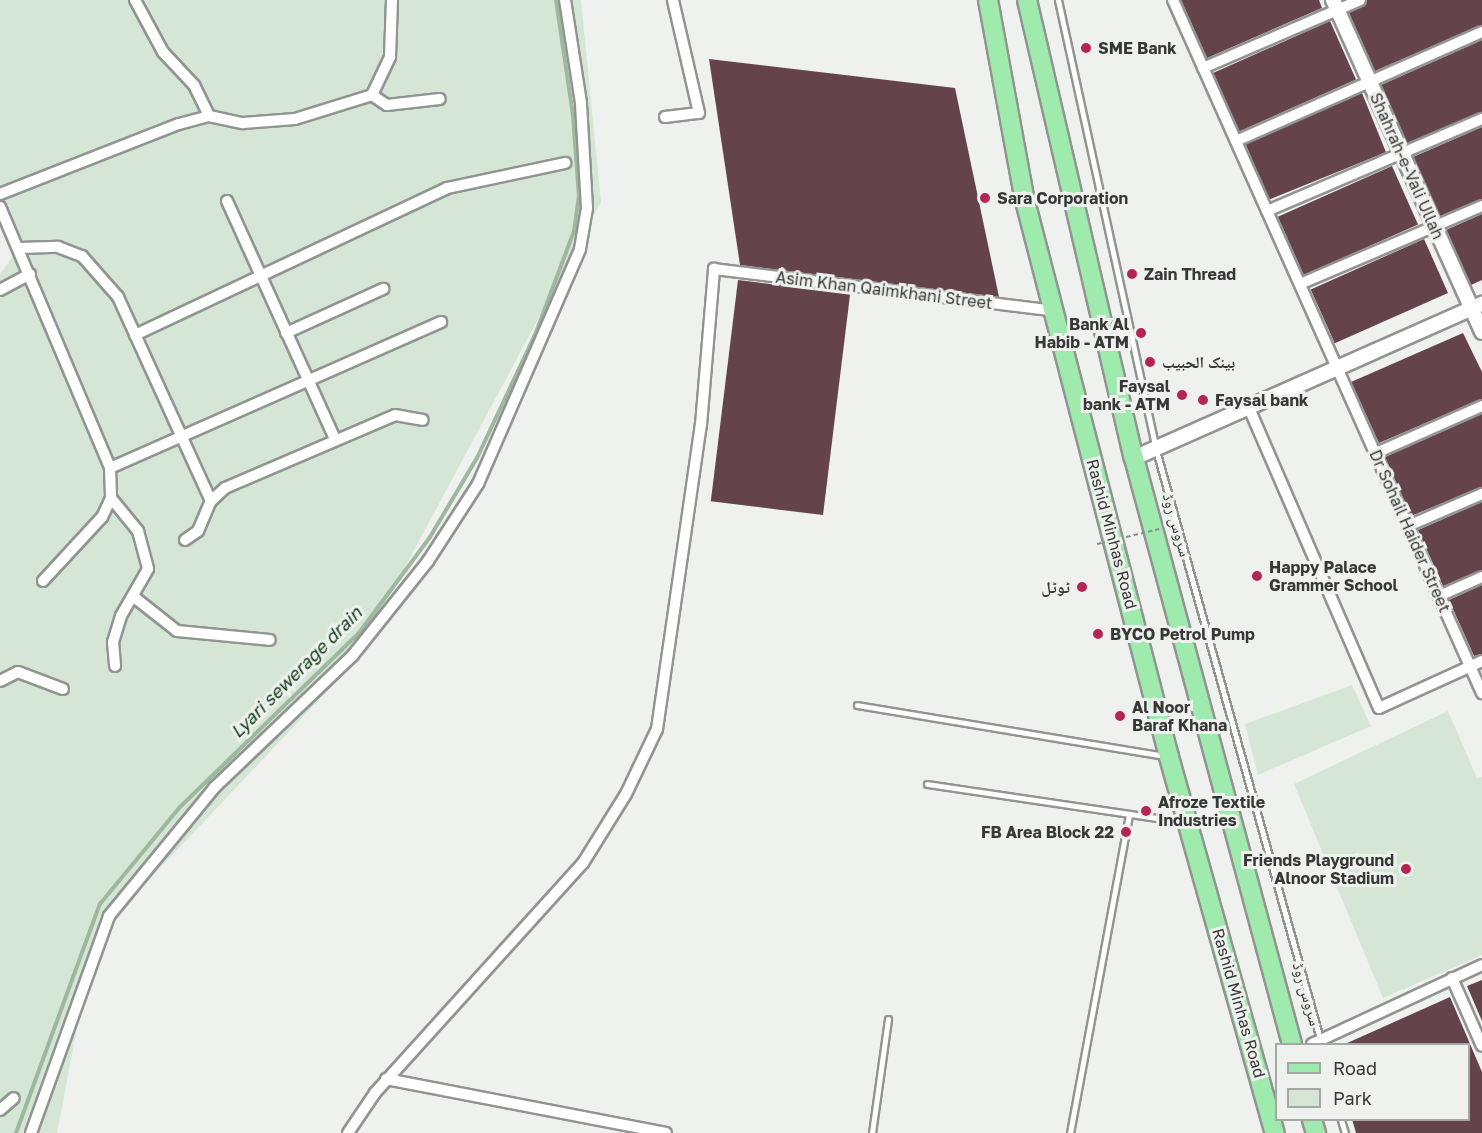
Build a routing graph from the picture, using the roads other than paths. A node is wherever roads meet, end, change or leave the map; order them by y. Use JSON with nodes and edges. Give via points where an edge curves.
{"nodes":[{"id":1,"x":135,"y":0,"type":"edge"},
{"id":2,"x":392,"y":0,"type":"edge"},
{"id":3,"x":565,"y":0,"type":"edge"},
{"id":4,"x":673,"y":0,"type":"edge"},
{"id":5,"x":988,"y":0,"type":"edge"},
{"id":6,"x":1027,"y":0,"type":"edge"},
{"id":7,"x":1058,"y":0,"type":"edge"},
{"id":8,"x":1173,"y":0,"type":"edge"},
{"id":9,"x":1360,"y":0,"type":"edge"},
{"id":10,"x":1335,"y":5,"type":"edge"},
{"id":11,"x":1482,"y":32,"type":"edge"},
{"id":12,"x":1203,"y":68,"type":"junction"},
{"id":13,"x":1369,"y":81,"type":"junction"},
{"id":14,"x":372,"y":95,"type":"junction"},
{"id":15,"x":440,"y":99,"type":"dead end"},
{"id":16,"x":209,"y":116,"type":"junction"},
{"id":17,"x":664,"y":117,"type":"dead end"},
{"id":18,"x":1482,"y":119,"type":"edge"},
{"id":19,"x":1236,"y":141,"type":"junction"},
{"id":20,"x":1402,"y":155,"type":"junction"},
{"id":21,"x":566,"y":163,"type":"dead end"},
{"id":22,"x":0,"y":194,"type":"edge"},
{"id":23,"x":227,"y":201,"type":"dead end"},
{"id":24,"x":1482,"y":206,"type":"edge"},
{"id":25,"x":0,"y":207,"type":"edge"},
{"id":26,"x":1268,"y":211,"type":"junction"},
{"id":27,"x":1435,"y":228,"type":"junction"},
{"id":28,"x":20,"y":248,"type":"junction"},
{"id":29,"x":30,"y":274,"type":"junction"},
{"id":30,"x":259,"y":274,"type":"junction"},
{"id":31,"x":1300,"y":284,"type":"junction"},
{"id":32,"x":383,"y":289,"type":"dead end"},
{"id":33,"x":0,"y":290,"type":"edge"},
{"id":34,"x":1477,"y":307,"type":"edge"},
{"id":35,"x":1054,"y":311,"type":"junction"},
{"id":36,"x":441,"y":322,"type":"dead end"},
{"id":37,"x":1482,"y":332,"type":"edge"},
{"id":38,"x":286,"y":333,"type":"junction"},
{"id":39,"x":135,"y":335,"type":"junction"},
{"id":40,"x":1338,"y":369,"type":"junction"},
{"id":41,"x":308,"y":381,"type":"junction"},
{"id":42,"x":1482,"y":406,"type":"edge"},
{"id":43,"x":1249,"y":408,"type":"junction"},
{"id":44,"x":423,"y":420,"type":"dead end"},
{"id":45,"x":181,"y":436,"type":"junction"},
{"id":46,"x":335,"y":439,"type":"junction"},
{"id":47,"x":1156,"y":450,"type":"junction"},
{"id":48,"x":1376,"y":453,"type":"junction"},
{"id":49,"x":1134,"y":458,"type":"junction"},
{"id":50,"x":110,"y":468,"type":"junction"},
{"id":51,"x":1482,"y":494,"type":"edge"},
{"id":52,"x":111,"y":498,"type":"junction"},
{"id":53,"x":212,"y":501,"type":"junction"},
{"id":54,"x":1408,"y":526,"type":"junction"},
{"id":55,"x":185,"y":540,"type":"dead end"},
{"id":56,"x":1482,"y":577,"type":"edge"},
{"id":57,"x":43,"y":581,"type":"dead end"},
{"id":58,"x":1439,"y":596,"type":"junction"},
{"id":59,"x":134,"y":597,"type":"junction"},
{"id":60,"x":270,"y":640,"type":"dead end"},
{"id":61,"x":1482,"y":661,"type":"edge"},
{"id":62,"x":115,"y":666,"type":"dead end"},
{"id":63,"x":1470,"y":666,"type":"junction"},
{"id":64,"x":0,"y":681,"type":"edge"},
{"id":65,"x":63,"y":689,"type":"dead end"},
{"id":66,"x":1482,"y":693,"type":"edge"},
{"id":67,"x":856,"y":705,"type":"dead end"},
{"id":68,"x":1169,"y":757,"type":"junction"},
{"id":69,"x":927,"y":784,"type":"dead end"},
{"id":70,"x":1129,"y":815,"type":"junction"},
{"id":71,"x":1188,"y":822,"type":"junction"},
{"id":72,"x":1482,"y":965,"type":"edge"},
{"id":73,"x":1452,"y":978,"type":"junction"},
{"id":74,"x":888,"y":1019,"type":"dead end"},
{"id":75,"x":1292,"y":1043,"type":"edge"},
{"id":76,"x":1318,"y":1043,"type":"edge"},
{"id":77,"x":1482,"y":1046,"type":"edge"},
{"id":78,"x":386,"y":1080,"type":"junction"},
{"id":79,"x":14,"y":1098,"type":"dead end"},
{"id":80,"x":0,"y":1110,"type":"edge"},
{"id":81,"x":32,"y":1133,"type":"edge"},
{"id":82,"x":348,"y":1133,"type":"edge"},
{"id":83,"x":666,"y":1133,"type":"edge"},
{"id":84,"x":872,"y":1133,"type":"edge"},
{"id":85,"x":1070,"y":1133,"type":"edge"},
{"id":86,"x":1275,"y":1133,"type":"edge"}],
"edges":[{"from":1,"to":16,"type":"street","via":[[163,52],[194,85]]},
{"from":2,"to":14,"type":"street","via":[[390,57]]},
{"from":3,"to":81,"type":"street","via":[[581,115],[587,208],[580,249],[478,484],[428,561],[353,655],[214,788],[109,916]]},
{"from":4,"to":17,"type":"street","via":[[699,113]]},
{"from":5,"to":35,"type":"main road","name":"Rashid Minhas Road","via":[[1024,196]]},
{"from":6,"to":49,"type":"main road"},
{"from":7,"to":47,"type":"lane","name":"سروس روڈ"},
{"from":8,"to":12,"type":"street","name":"Dr Sohail Haider Street"},
{"from":9,"to":10,"type":"street"},
{"from":10,"to":12,"type":"street"},
{"from":10,"to":13,"type":"street","name":"Shahrah-e-Vali Ullah"},
{"from":11,"to":13,"type":"street"},
{"from":12,"to":19,"type":"street","name":"Dr Sohail Haider Street"},
{"from":13,"to":19,"type":"street"},
{"from":13,"to":20,"type":"street","name":"Shahrah-e-Vali Ullah"},
{"from":14,"to":15,"type":"street","via":[[387,105]]},
{"from":14,"to":16,"type":"street","via":[[295,119],[243,123]]},
{"from":16,"to":22,"type":"street"},
{"from":18,"to":20,"type":"street"},
{"from":19,"to":26,"type":"street","name":"Dr Sohail Haider Street"},
{"from":20,"to":26,"type":"street"},
{"from":20,"to":27,"type":"street","name":"Shahrah-e-Vali Ullah"},
{"from":21,"to":30,"type":"street","via":[[447,188]]},
{"from":23,"to":30,"type":"street"},
{"from":24,"to":27,"type":"street"},
{"from":25,"to":28,"type":"street"},
{"from":26,"to":31,"type":"street","name":"Dr Sohail Haider Street"},
{"from":27,"to":31,"type":"street"},
{"from":27,"to":34,"type":"street","name":"Shahrah-e-Vali Ullah"},
{"from":28,"to":29,"type":"street"},
{"from":28,"to":39,"type":"street","via":[[58,247],[82,256],[117,297]]},
{"from":29,"to":33,"type":"street"},
{"from":29,"to":50,"type":"street"},
{"from":30,"to":38,"type":"street"},
{"from":30,"to":39,"type":"street"},
{"from":31,"to":40,"type":"street","name":"Dr Sohail Haider Street"},
{"from":32,"to":38,"type":"street"},
{"from":34,"to":37,"type":"street","name":"Shahrah-e-Vali Ullah"},
{"from":34,"to":40,"type":"street"},
{"from":35,"to":68,"type":"main road","name":"Rashid Minhas Road"},
{"from":35,"to":78,"type":"street","name":"Asim Khan Qaimkhani Street","via":[[714,269],[701,425],[657,729],[626,794],[583,863]]},
{"from":36,"to":41,"type":"street"},
{"from":38,"to":41,"type":"street"},
{"from":39,"to":45,"type":"street"},
{"from":40,"to":43,"type":"street"},
{"from":40,"to":48,"type":"street","name":"Dr Sohail Haider Street"},
{"from":41,"to":45,"type":"street"},
{"from":41,"to":46,"type":"street"},
{"from":42,"to":48,"type":"street"},
{"from":43,"to":47,"type":"street"},
{"from":43,"to":63,"type":"street","via":[[1379,708]]},
{"from":44,"to":46,"type":"street","via":[[395,415]]},
{"from":45,"to":50,"type":"street"},
{"from":45,"to":53,"type":"street"},
{"from":46,"to":53,"type":"street","via":[[225,488]]},
{"from":47,"to":49,"type":"street"},
{"from":47,"to":76,"type":"lane","name":"سروس روڈ"},
{"from":48,"to":54,"type":"street","name":"Dr Sohail Haider Street"},
{"from":49,"to":75,"type":"main road"},
{"from":50,"to":52,"type":"street"},
{"from":51,"to":54,"type":"street"},
{"from":52,"to":57,"type":"street","via":[[102,517]]},
{"from":52,"to":59,"type":"street","via":[[148,550],[148,569]]},
{"from":53,"to":55,"type":"street","via":[[198,531]]},
{"from":54,"to":58,"type":"street","name":"Dr Sohail Haider Street"},
{"from":56,"to":58,"type":"street"},
{"from":58,"to":63,"type":"street","name":"Dr Sohail Haider Street"},
{"from":59,"to":60,"type":"street","via":[[177,631]]},
{"from":59,"to":62,"type":"street","via":[[113,642]]},
{"from":61,"to":63,"type":"street"},
{"from":63,"to":66,"type":"street","name":"Dr Sohail Haider Street"},
{"from":64,"to":65,"type":"street","via":[[18,672]]},
{"from":67,"to":68,"type":"lane"},
{"from":68,"to":71,"type":"main road","name":"Rashid Minhas Road"},
{"from":69,"to":70,"type":"lane"},
{"from":70,"to":71,"type":"lane"},
{"from":70,"to":85,"type":"lane"},
{"from":71,"to":86,"type":"main road","name":"Rashid Minhas Road"},
{"from":72,"to":73,"type":"street"},
{"from":73,"to":76,"type":"street"},
{"from":73,"to":77,"type":"street"},
{"from":74,"to":84,"type":"lane"},
{"from":78,"to":82,"type":"street"},
{"from":78,"to":83,"type":"street"},
{"from":79,"to":80,"type":"street"}]}
